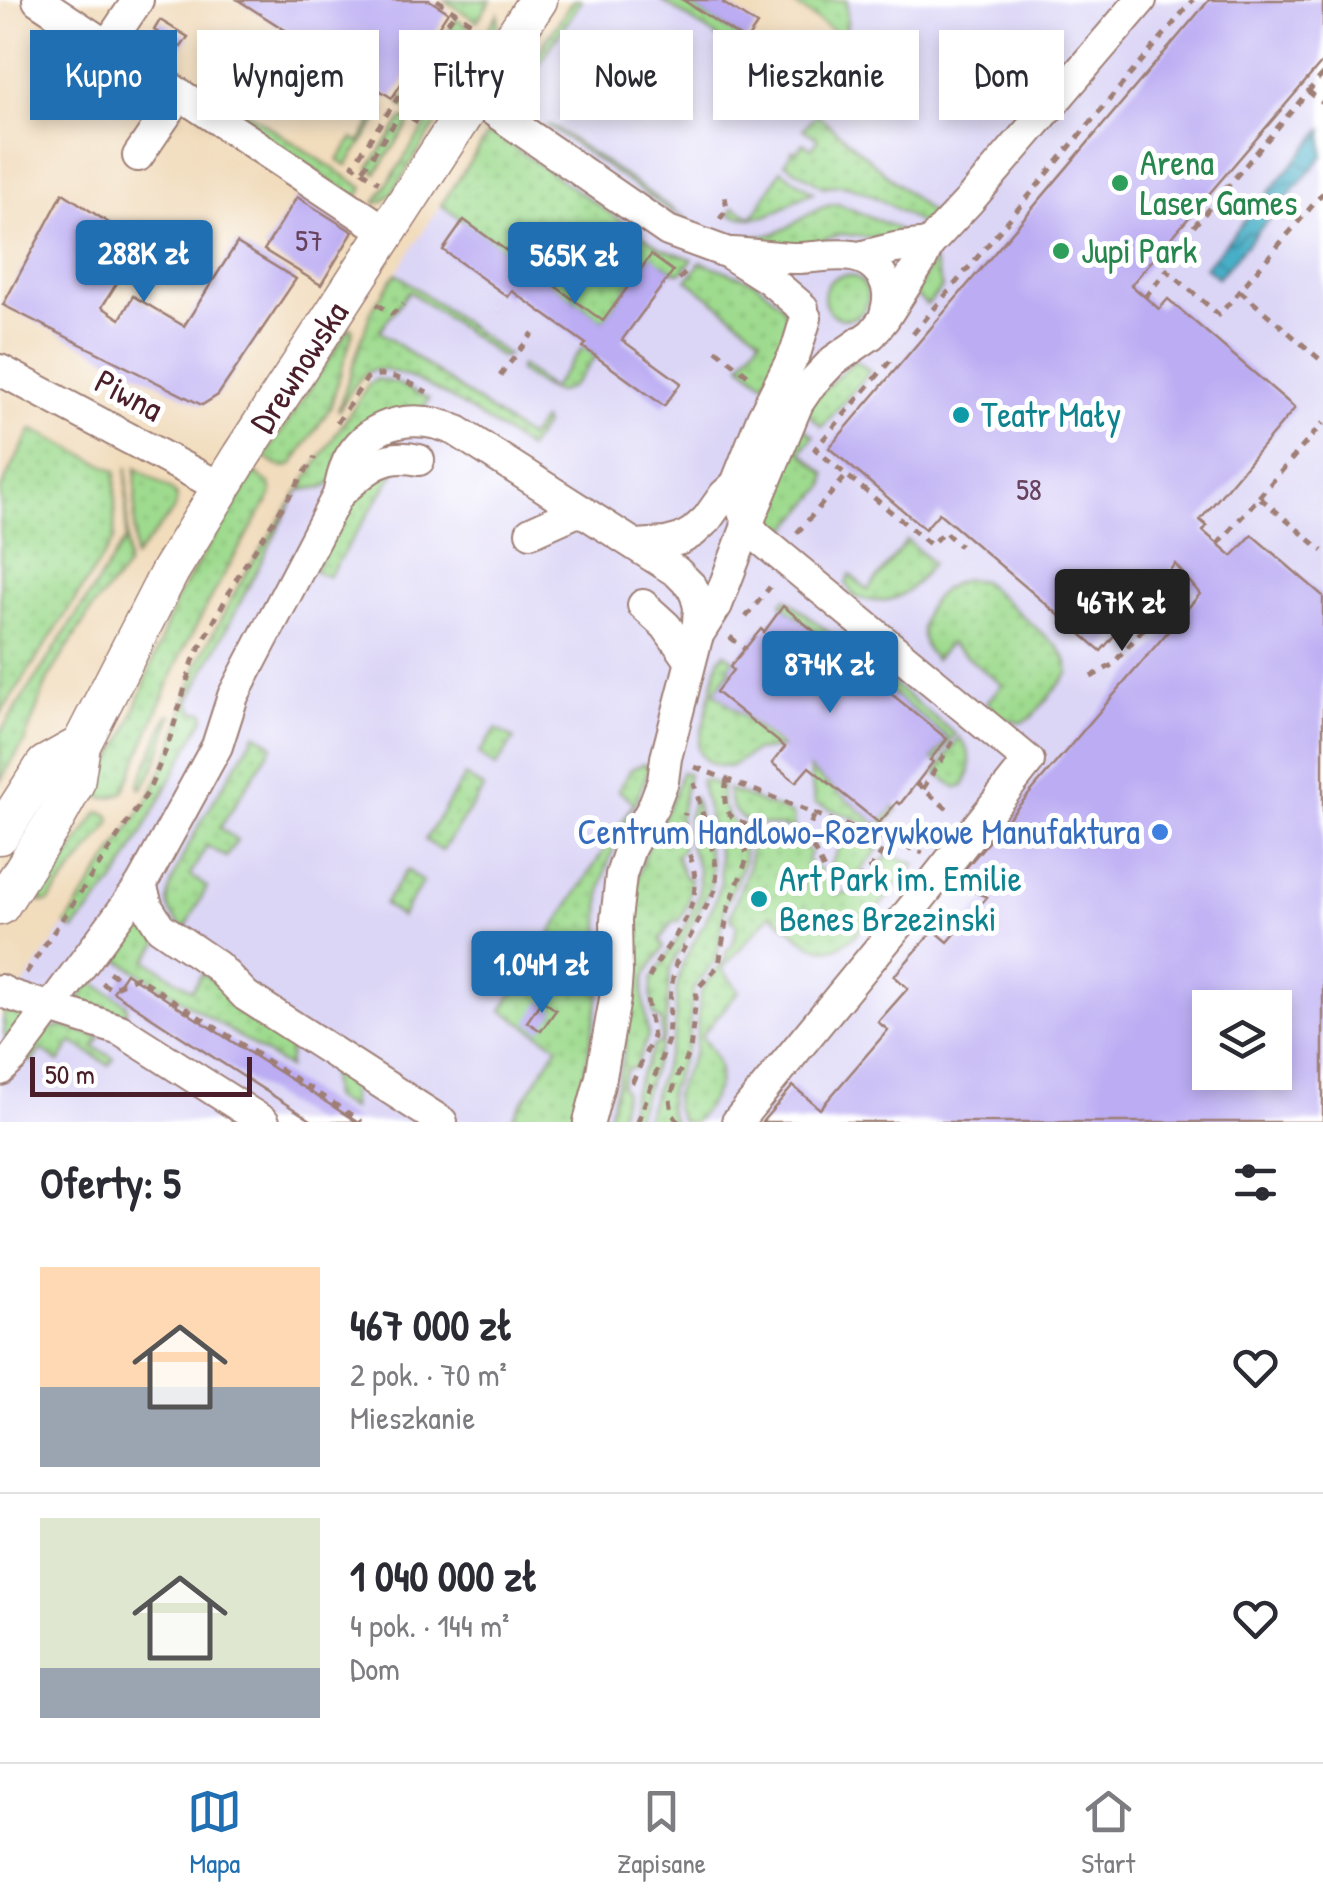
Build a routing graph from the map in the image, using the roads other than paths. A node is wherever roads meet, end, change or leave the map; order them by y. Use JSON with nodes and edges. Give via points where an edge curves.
{"nodes":[{"id":1,"x":38,"y":0,"type":"edge"},
{"id":2,"x":138,"y":0,"type":"edge"},
{"id":3,"x":1141,"y":0,"type":"edge"},
{"id":4,"x":83,"y":30,"type":"edge"},
{"id":5,"x":118,"y":30,"type":"edge"},
{"id":6,"x":177,"y":92,"type":"edge"},
{"id":7,"x":180,"y":94,"type":"junction"},
{"id":8,"x":460,"y":120,"type":"edge"},
{"id":9,"x":506,"y":120,"type":"edge"},
{"id":10,"x":138,"y":156,"type":"dead end"},
{"id":11,"x":387,"y":232,"type":"junction"},
{"id":12,"x":929,"y":244,"type":"junction"},
{"id":13,"x":728,"y":253,"type":"junction"},
{"id":14,"x":849,"y":256,"type":"junction"},
{"id":15,"x":805,"y":313,"type":"junction"},
{"id":16,"x":878,"y":326,"type":"junction"},
{"id":17,"x":0,"y":370,"type":"edge"},
{"id":18,"x":418,"y":460,"type":"dead end"},
{"id":19,"x":736,"y":484,"type":"junction"},
{"id":20,"x":222,"y":488,"type":"junction"},
{"id":21,"x":338,"y":495,"type":"junction"},
{"id":22,"x":580,"y":510,"type":"junction"},
{"id":23,"x":748,"y":523,"type":"junction"},
{"id":24,"x":531,"y":532,"type":"dead end"},
{"id":25,"x":636,"y":546,"type":"junction"},
{"id":26,"x":643,"y":605,"type":"dead end"},
{"id":27,"x":704,"y":648,"type":"junction"},
{"id":28,"x":80,"y":745,"type":"junction"},
{"id":29,"x":0,"y":835,"type":"edge"},
{"id":30,"x":141,"y":885,"type":"junction"},
{"id":31,"x":0,"y":906,"type":"edge"},
{"id":32,"x":10,"y":986,"type":"edge"},
{"id":33,"x":49,"y":1008,"type":"junction"},
{"id":34,"x":0,"y":1070,"type":"edge"},
{"id":35,"x":264,"y":1122,"type":"edge"},
{"id":36,"x":442,"y":1122,"type":"edge"},
{"id":37,"x":589,"y":1122,"type":"edge"},
{"id":38,"x":736,"y":1122,"type":"edge"}],
"edges":[{"from":1,"to":4,"type":"street"},
{"from":2,"to":5,"type":"street"},
{"from":3,"to":12,"type":"street"},
{"from":6,"to":7,"type":"street"},
{"from":7,"to":10,"type":"street"},
{"from":7,"to":11,"type":"street"},
{"from":8,"to":11,"type":"main road","name":"Drewnowska"},
{"from":9,"to":13,"type":"street","via":[[668,232]]},
{"from":11,"to":20,"type":"main road","name":"Drewnowska"},
{"from":12,"to":14,"type":"street"},
{"from":12,"to":16,"type":"street"},
{"from":13,"to":14,"type":"street"},
{"from":13,"to":15,"type":"street","via":[[769,278]]},
{"from":14,"to":15,"type":"street","via":[[824,260],[812,271],[804,286]]},
{"from":14,"to":16,"type":"street","via":[[876,266],[886,282],[890,301]]},
{"from":15,"to":16,"type":"street","via":[[815,330],[842,342]]},
{"from":15,"to":19,"type":"street","via":[[796,351]]},
{"from":16,"to":23,"type":"street","via":[[820,372],[798,403]]},
{"from":17,"to":20,"type":"street","name":"Piwna"},
{"from":18,"to":21,"type":"street","via":[[376,462]]},
{"from":19,"to":23,"type":"street"},
{"from":19,"to":25,"type":"street","via":[[693,532]]},
{"from":20,"to":28,"type":"main road","name":"Drewnowska","via":[[148,610]]},
{"from":21,"to":22,"type":"street","via":[[352,454],[366,439],[389,424],[420,420],[456,430]]},
{"from":21,"to":30,"type":"street","via":[[233,696],[217,746]]},
{"from":22,"to":24,"type":"street"},
{"from":22,"to":25,"type":"street"},
{"from":23,"to":27,"type":"street"},
{"from":23,"to":38,"type":"street","via":[[777,568],[1029,761]]},
{"from":25,"to":27,"type":"street","via":[[692,588]]},
{"from":26,"to":27,"type":"street"},
{"from":27,"to":37,"type":"street","via":[[653,807],[621,876],[615,999]]},
{"from":28,"to":29,"type":"main road","name":"Drewnowska","via":[[46,766]]},
{"from":28,"to":31,"type":"main road","name":"Drewnowska","via":[[75,783]]},
{"from":30,"to":33,"type":"street"},
{"from":30,"to":36,"type":"street","via":[[154,919],[246,996]]},
{"from":32,"to":33,"type":"street"},
{"from":33,"to":34,"type":"street"},
{"from":33,"to":35,"type":"street","via":[[120,1030]]}]}
